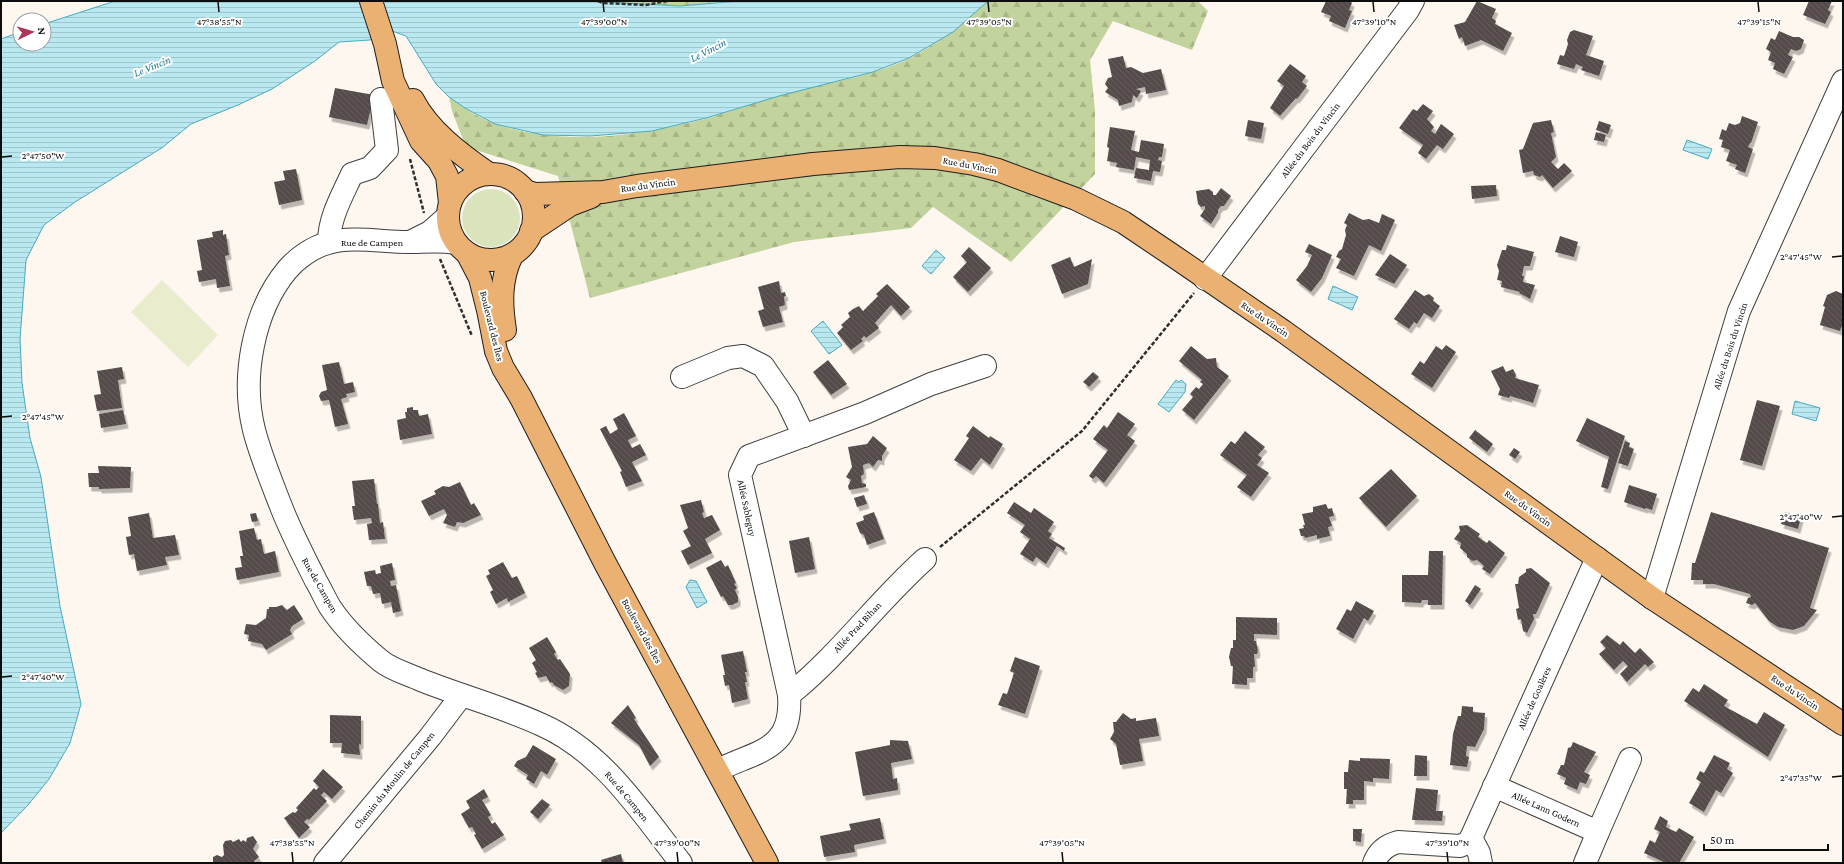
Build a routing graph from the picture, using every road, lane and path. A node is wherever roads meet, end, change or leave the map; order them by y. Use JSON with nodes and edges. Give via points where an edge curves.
{"nodes":[{"id":1,"x":371,"y":1,"type":"edge"},
{"id":2,"x":598,"y":1,"type":"edge"},
{"id":3,"x":667,"y":1,"type":"edge"},
{"id":4,"x":1413,"y":1,"type":"edge"},
{"id":5,"x":385,"y":44,"type":"junction"},
{"id":6,"x":1843,"y":81,"type":"edge"},
{"id":7,"x":382,"y":99,"type":"dead end"},
{"id":8,"x":489,"y":174,"type":"junction"},
{"id":9,"x":525,"y":191,"type":"junction"},
{"id":10,"x":603,"y":192,"type":"junction"},
{"id":11,"x":419,"y":193,"type":"dead end"},
{"id":12,"x":448,"y":210,"type":"junction"},
{"id":13,"x":425,"y":215,"type":"dead end"},
{"id":14,"x":531,"y":230,"type":"junction"},
{"id":15,"x":329,"y":242,"type":"junction"},
{"id":16,"x":410,"y":242,"type":"junction"},
{"id":17,"x":462,"y":248,"type":"junction"},
{"id":18,"x":512,"y":255,"type":"junction"},
{"id":19,"x":438,"y":256,"type":"dead end"},
{"id":20,"x":1206,"y":279,"type":"junction"},
{"id":21,"x":449,"y":284,"type":"dead end"},
{"id":22,"x":985,"y":366,"type":"dead end"},
{"id":23,"x":682,"y":377,"type":"dead end"},
{"id":24,"x":521,"y":398,"type":"junction"},
{"id":25,"x":804,"y":436,"type":"junction"},
{"id":26,"x":1597,"y":558,"type":"junction"},
{"id":27,"x":924,"y":559,"type":"joint"},
{"id":28,"x":1652,"y":598,"type":"junction"},
{"id":29,"x":789,"y":695,"type":"junction"},
{"id":30,"x":460,"y":696,"type":"junction"},
{"id":31,"x":1843,"y":724,"type":"edge"},
{"id":32,"x":1630,"y":759,"type":"dead end"},
{"id":33,"x":718,"y":770,"type":"junction"},
{"id":34,"x":1494,"y":786,"type":"junction"},
{"id":35,"x":1598,"y":832,"type":"junction"},
{"id":36,"x":1471,"y":838,"type":"junction"},
{"id":37,"x":325,"y":863,"type":"edge"},
{"id":38,"x":681,"y":863,"type":"edge"},
{"id":39,"x":767,"y":863,"type":"edge"},
{"id":40,"x":1374,"y":863,"type":"edge"},
{"id":41,"x":1481,"y":863,"type":"edge"},
{"id":42,"x":1586,"y":863,"type":"edge"}],
"edges":[{"from":1,"to":5,"type":"main road"},
{"from":2,"to":3,"type":"path","via":[[646,5]]},
{"from":4,"to":20,"type":"street","name":"Allée du Bois du Vincin"},
{"from":5,"to":8,"type":"main road","via":[[416,105],[432,128]]},
{"from":5,"to":12,"type":"main road","via":[[393,81],[421,142],[439,162],[447,176]]},
{"from":6,"to":28,"type":"street","name":"Allée du Bois du Vincin","via":[[1739,311]]},
{"from":7,"to":15,"type":"street","via":[[387,150],[370,168],[352,174],[333,218]]},
{"from":8,"to":9,"type":"main road","via":[[509,178]]},
{"from":8,"to":12,"type":"main road","via":[[476,176],[465,182],[456,192]]},
{"from":9,"to":10,"type":"main road","name":"Rue du Vincin","via":[[535,194]]},
{"from":9,"to":14,"type":"main road","via":[[534,217]]},
{"from":10,"to":14,"type":"main road","name":"Rue du Vincin","via":[[570,205]]},
{"from":10,"to":20,"type":"main road","name":"Rue du Vincin","via":[[813,164],[900,157],[943,159],[998,170],[1076,199],[1123,222]]},
{"from":11,"to":13,"type":"path"},
{"from":12,"to":16,"type":"street","name":"Rue de Campen","via":[[430,232]]},
{"from":12,"to":17,"type":"main road","via":[[450,230]]},
{"from":14,"to":18,"type":"main road","via":[[527,240]]},
{"from":15,"to":16,"type":"street","name":"Rue de Campen"},
{"from":15,"to":30,"type":"street","name":"Rue de Campen","via":[[314,248],[289,268],[268,297],[260,318],[254,343],[250,394],[256,434],[274,490],[298,547],[330,607],[384,663]]},
{"from":16,"to":17,"type":"street","name":"Rue de Campen","via":[[433,240]]},
{"from":17,"to":18,"type":"main road","via":[[477,258],[488,260]]},
{"from":17,"to":24,"type":"main road","name":"Boulevard des Îles","via":[[480,278],[502,368]]},
{"from":18,"to":24,"type":"main road","name":"Boulevard des Îles","via":[[501,294],[505,329]]},
{"from":19,"to":21,"type":"path"},
{"from":20,"to":26,"type":"main road","name":"Rue du Vincin","via":[[1283,331]]},
{"from":20,"to":27,"type":"path","via":[[1082,430]]},
{"from":22,"to":25,"type":"street","name":"Allée Sableguy","via":[[931,384]]},
{"from":23,"to":25,"type":"street","via":[[728,358],[743,356],[763,366],[787,401]]},
{"from":24,"to":33,"type":"main road","name":"Boulevard des Îles","via":[[605,563]]},
{"from":25,"to":29,"type":"street","name":"Allée Sableguy","via":[[749,456],[740,475]]},
{"from":26,"to":28,"type":"main road","name":"Rue du Vincin"},
{"from":26,"to":34,"type":"street","name":"Allée de Goalères"},
{"from":27,"to":29,"type":"street","name":"Allée Prad Bihan","via":[[900,581],[809,679]]},
{"from":28,"to":31,"type":"main road","name":"Rue du Vincin"},
{"from":29,"to":33,"type":"street","name":"Allée Sableguy","via":[[790,713],[783,734],[773,745]]},
{"from":30,"to":37,"type":"street","name":"Chemin du Moulin de Campen","via":[[425,743]]},
{"from":30,"to":38,"type":"street","name":"Rue de Campen","via":[[512,712],[568,740],[606,770]]},
{"from":32,"to":35,"type":"street"},
{"from":33,"to":39,"type":"main road","name":"Boulevard des Îles"},
{"from":34,"to":35,"type":"street","name":"Allée Lann Godern"},
{"from":34,"to":36,"type":"street","name":"Allée de Goalères"},
{"from":35,"to":42,"type":"street"},
{"from":36,"to":40,"type":"street","via":[[1460,846],[1398,842],[1382,850]]},
{"from":36,"to":41,"type":"street"}]}
